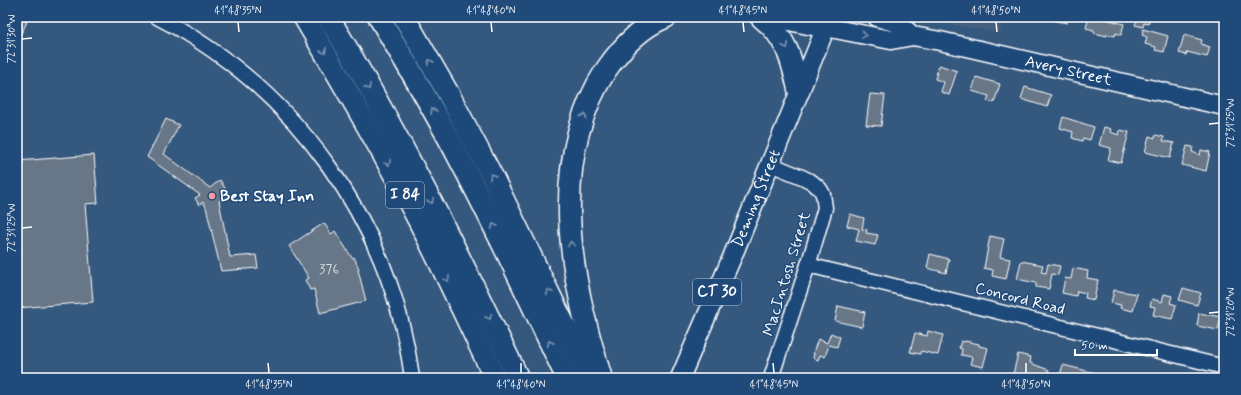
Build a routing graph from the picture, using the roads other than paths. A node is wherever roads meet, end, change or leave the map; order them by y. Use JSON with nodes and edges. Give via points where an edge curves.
{"nodes":[{"id":1,"x":157,"y":17,"type":"edge"},
{"id":2,"x":304,"y":17,"type":"edge"},
{"id":3,"x":328,"y":17,"type":"edge"},
{"id":4,"x":379,"y":17,"type":"edge"},
{"id":5,"x":404,"y":17,"type":"edge"},
{"id":6,"x":666,"y":17,"type":"edge"},
{"id":7,"x":761,"y":17,"type":"edge"},
{"id":8,"x":777,"y":17,"type":"edge"},
{"id":9,"x":876,"y":17,"type":"edge"},
{"id":10,"x":828,"y":22,"type":"edge"},
{"id":11,"x":913,"y":36,"type":"junction"},
{"id":12,"x":799,"y":91,"type":"junction"},
{"id":13,"x":1224,"y":106,"type":"edge"},
{"id":14,"x":770,"y":164,"type":"junction"},
{"id":15,"x":808,"y":265,"type":"junction"},
{"id":16,"x":1224,"y":367,"type":"edge"},
{"id":17,"x":412,"y":378,"type":"edge"},
{"id":18,"x":495,"y":378,"type":"edge"},
{"id":19,"x":518,"y":378,"type":"edge"},
{"id":20,"x":567,"y":378,"type":"edge"},
{"id":21,"x":590,"y":378,"type":"edge"},
{"id":22,"x":601,"y":378,"type":"edge"},
{"id":23,"x":680,"y":378,"type":"edge"},
{"id":24,"x":771,"y":378,"type":"edge"}],
"edges":[{"from":1,"to":17,"type":"street","via":[[181,29],[222,56],[257,85],[289,116],[325,159],[360,214],[383,264],[400,312]]},
{"from":2,"to":18,"type":"highway","number":"I 84","one_way":true,"via":[[405,196]]},
{"from":3,"to":19,"type":"highway","one_way":true,"via":[[426,191]]},
{"from":20,"to":4,"type":"highway","one_way":true,"via":[[486,209]]},
{"from":21,"to":5,"type":"highway","one_way":true,"via":[[488,169]]},
{"from":22,"to":6,"type":"highway","one_way":true,"via":[[582,308],[572,251],[569,198],[574,151],[594,90],[611,63],[639,32]]},
{"from":7,"to":12,"type":"highway","one_way":true,"via":[[784,42]]},
{"from":8,"to":10,"type":"highway"},
{"from":9,"to":11,"type":"main road","name":"Avery Street","via":[[898,23]]},
{"from":10,"to":11,"type":"main road","name":"Avery Street","one_way":true,"via":[[891,40]]},
{"from":10,"to":12,"type":"main road","name":"Deming Street","number":"CT 30"},
{"from":11,"to":13,"type":"main road","name":"Avery Street"},
{"from":12,"to":14,"type":"main road","name":"Deming Street","number":"CT 30"},
{"from":14,"to":15,"type":"street","name":"MacIntosh Street","via":[[812,182],[823,194],[824,213]]},
{"from":14,"to":23,"type":"main road","name":"Deming Street","number":"CT 30"},
{"from":15,"to":16,"type":"street","name":"Concord Road"},
{"from":15,"to":24,"type":"street","name":"MacIntosh Street"}]}
